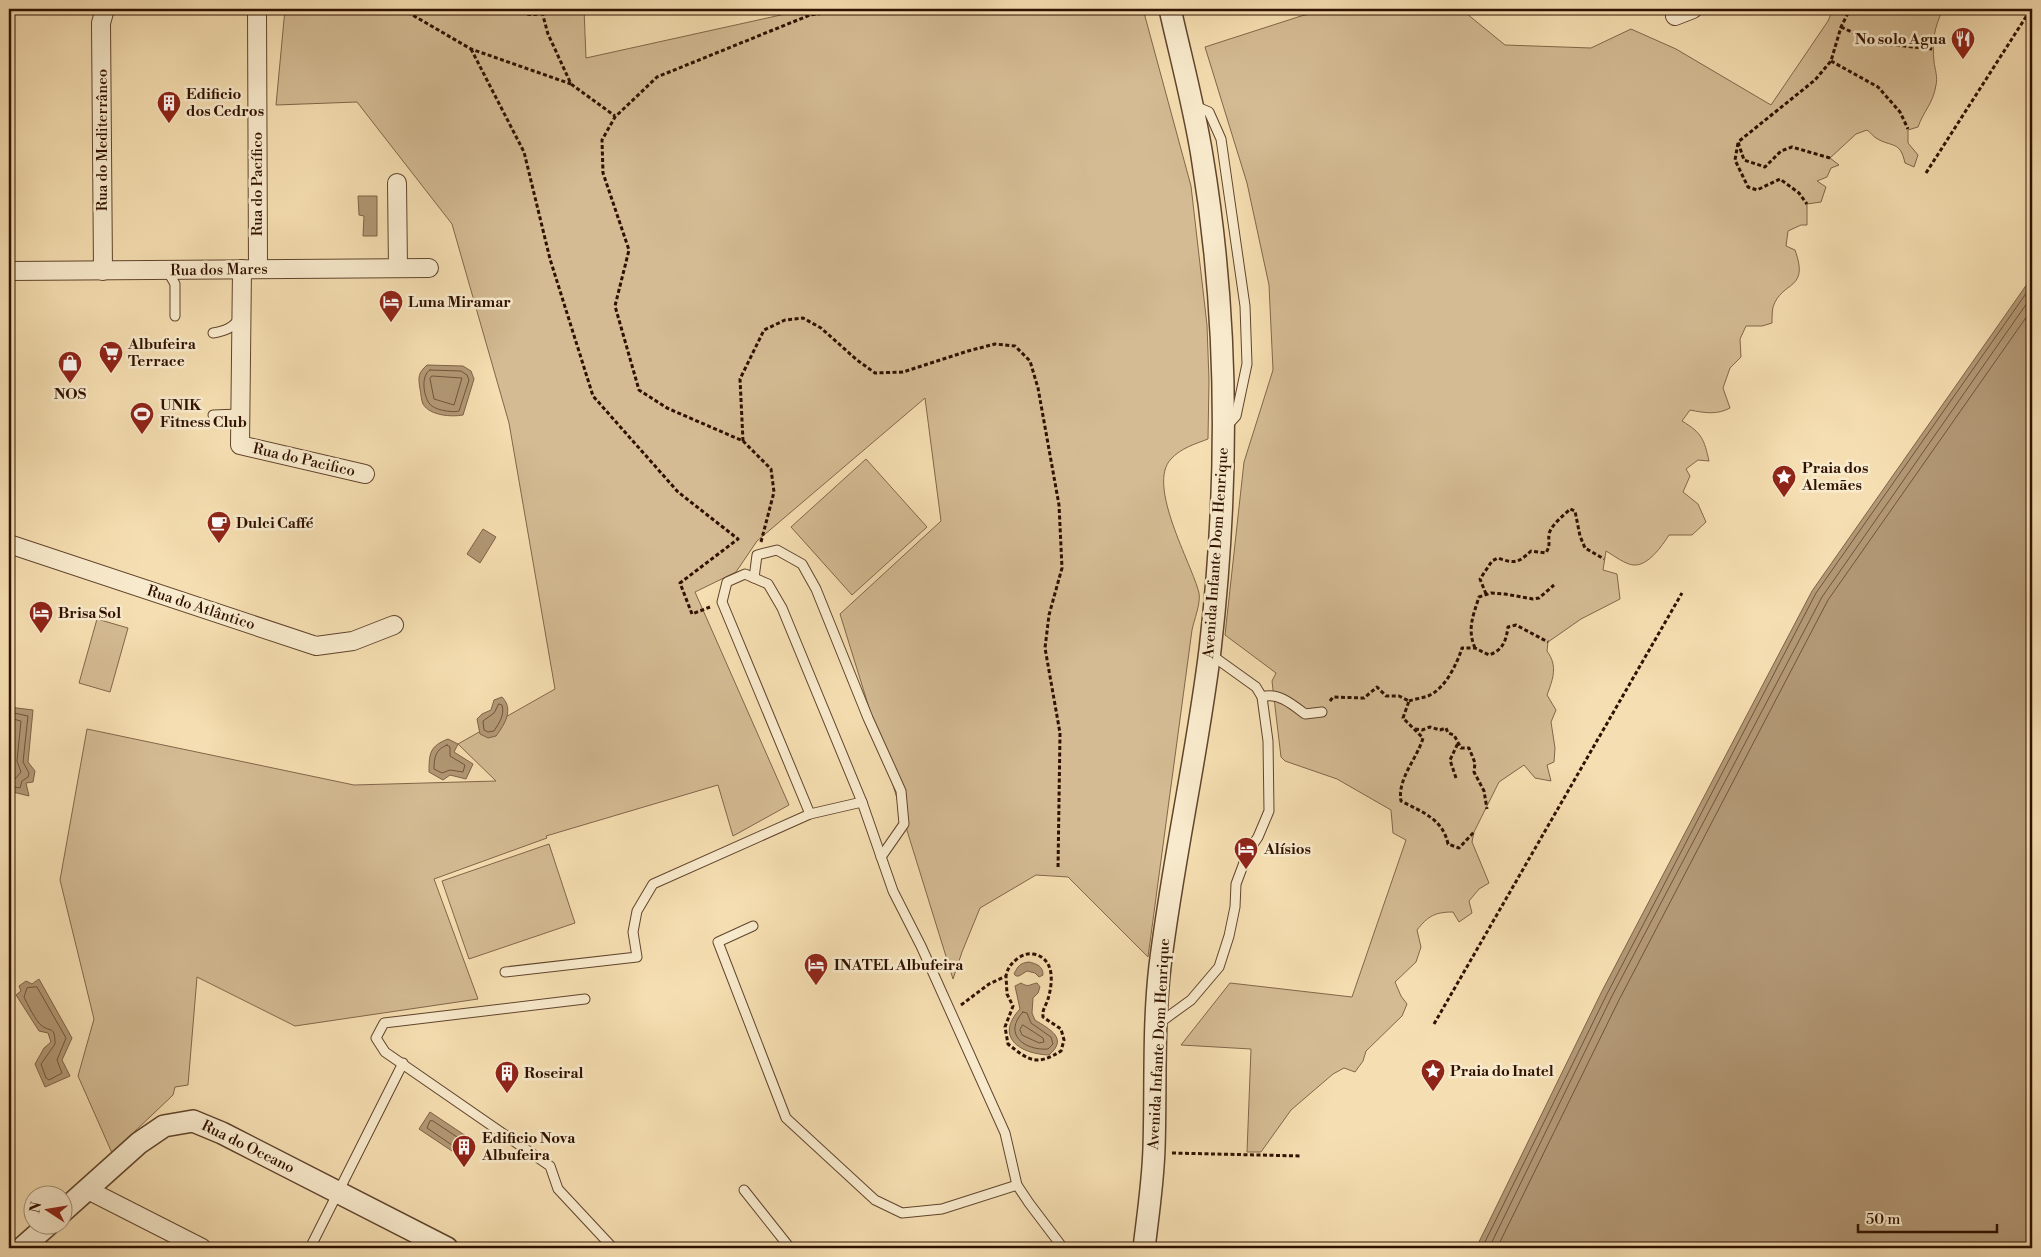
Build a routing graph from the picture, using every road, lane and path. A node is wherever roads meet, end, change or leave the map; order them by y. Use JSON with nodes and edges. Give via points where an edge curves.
{"nodes":[{"id":1,"x":105,"y":9,"type":"edge"},
{"id":2,"x":257,"y":9,"type":"edge"},
{"id":3,"x":402,"y":9,"type":"edge"},
{"id":4,"x":516,"y":9,"type":"edge"},
{"id":5,"x":549,"y":9,"type":"edge"},
{"id":6,"x":854,"y":9,"type":"edge"},
{"id":7,"x":1170,"y":9,"type":"edge"},
{"id":8,"x":1693,"y":9,"type":"edge"},
{"id":9,"x":1850,"y":9,"type":"edge"},
{"id":10,"x":2031,"y":9,"type":"edge"},
{"id":11,"x":542,"y":12,"type":"junction"},
{"id":12,"x":1675,"y":16,"type":"dead end"},
{"id":13,"x":1841,"y":28,"type":"junction"},
{"id":14,"x":471,"y":49,"type":"junction"},
{"id":15,"x":1933,"y":49,"type":"dead end"},
{"id":16,"x":1832,"y":61,"type":"junction"},
{"id":17,"x":571,"y":84,"type":"junction"},
{"id":18,"x":615,"y":116,"type":"dead end"},
{"id":19,"x":1908,"y":129,"type":"dead end"},
{"id":20,"x":1738,"y":142,"type":"junction"},
{"id":21,"x":1830,"y":158,"type":"dead end"},
{"id":22,"x":1926,"y":173,"type":"dead end"},
{"id":23,"x":397,"y":183,"type":"dead end"},
{"id":24,"x":1807,"y":204,"type":"dead end"},
{"id":25,"x":398,"y":268,"type":"junction"},
{"id":26,"x":429,"y":268,"type":"dead end"},
{"id":27,"x":250,"y":269,"type":"junction"},
{"id":28,"x":167,"y":270,"type":"junction"},
{"id":29,"x":9,"y":271,"type":"edge"},
{"id":30,"x":102,"y":271,"type":"junction"},
{"id":31,"x":242,"y":312,"type":"junction"},
{"id":32,"x":175,"y":316,"type":"dead end"},
{"id":33,"x":213,"y":333,"type":"dead end"},
{"id":34,"x":240,"y":414,"type":"junction"},
{"id":35,"x":213,"y":415,"type":"dead end"},
{"id":36,"x":743,"y":441,"type":"junction"},
{"id":37,"x":365,"y":474,"type":"dead end"},
{"id":38,"x":9,"y":544,"type":"edge"},
{"id":39,"x":757,"y":555,"type":"junction"},
{"id":40,"x":1604,"y":559,"type":"dead end"},
{"id":41,"x":754,"y":578,"type":"junction"},
{"id":42,"x":1554,"y":585,"type":"dead end"},
{"id":43,"x":1486,"y":594,"type":"junction"},
{"id":44,"x":1682,"y":594,"type":"dead end"},
{"id":45,"x":722,"y":602,"type":"junction"},
{"id":46,"x":394,"y":625,"type":"dead end"},
{"id":47,"x":1548,"y":642,"type":"dead end"},
{"id":48,"x":1475,"y":648,"type":"junction"},
{"id":49,"x":1209,"y":653,"type":"junction"},
{"id":50,"x":1262,"y":697,"type":"junction"},
{"id":51,"x":1409,"y":701,"type":"junction"},
{"id":52,"x":1322,"y":712,"type":"joint"},
{"id":53,"x":1414,"y":729,"type":"junction"},
{"id":54,"x":1458,"y":742,"type":"junction"},
{"id":55,"x":1456,"y":778,"type":"dead end"},
{"id":56,"x":862,"y":802,"type":"junction"},
{"id":57,"x":1487,"y":809,"type":"dead end"},
{"id":58,"x":810,"y":814,"type":"junction"},
{"id":59,"x":1474,"y":832,"type":"dead end"},
{"id":60,"x":881,"y":857,"type":"junction"},
{"id":61,"x":1058,"y":869,"type":"dead end"},
{"id":62,"x":752,"y":926,"type":"dead end"},
{"id":63,"x":505,"y":972,"type":"dead end"},
{"id":64,"x":1006,"y":976,"type":"junction"},
{"id":65,"x":585,"y":999,"type":"dead end"},
{"id":66,"x":950,"y":1013,"type":"junction"},
{"id":67,"x":1157,"y":1024,"type":"junction"},
{"id":68,"x":1434,"y":1024,"type":"dead end"},
{"id":69,"x":403,"y":1063,"type":"junction"},
{"id":70,"x":1154,"y":1152,"type":"junction"},
{"id":71,"x":1301,"y":1156,"type":"dead end"},
{"id":72,"x":1017,"y":1185,"type":"junction"},
{"id":73,"x":88,"y":1190,"type":"junction"},
{"id":74,"x":744,"y":1190,"type":"dead end"},
{"id":75,"x":338,"y":1192,"type":"junction"},
{"id":76,"x":72,"y":1204,"type":"edge"},
{"id":77,"x":38,"y":1234,"type":"edge"},
{"id":78,"x":22,"y":1248,"type":"edge"},
{"id":79,"x":202,"y":1248,"type":"edge"},
{"id":80,"x":310,"y":1248,"type":"edge"},
{"id":81,"x":447,"y":1248,"type":"edge"},
{"id":82,"x":613,"y":1248,"type":"edge"},
{"id":83,"x":790,"y":1248,"type":"edge"},
{"id":84,"x":1063,"y":1248,"type":"edge"},
{"id":85,"x":1144,"y":1248,"type":"edge"}],
"edges":[{"from":1,"to":30,"type":"street","name":"Rua do Mediterrâneo","via":[[101,23]]},
{"from":2,"to":27,"type":"street","name":"Rua do Pacífico"},
{"from":3,"to":14,"type":"path"},
{"from":4,"to":11,"type":"path","via":[[528,15]]},
{"from":5,"to":11,"type":"path"},
{"from":6,"to":36,"type":"path","via":[[810,14],[657,77],[615,117],[602,140],[604,173],[629,250],[615,306],[639,390],[667,408]]},
{"from":7,"to":49,"type":"street","name":"Avenida Infante Dom Henrique","via":[[1202,158],[1214,249],[1224,373],[1220,535]]},
{"from":8,"to":12,"type":"street"},
{"from":9,"to":13,"type":"path"},
{"from":10,"to":22,"type":"path"},
{"from":11,"to":17,"type":"path","via":[[548,34]]},
{"from":13,"to":15,"type":"path","via":[[1875,44]]},
{"from":13,"to":16,"type":"path"},
{"from":14,"to":17,"type":"path"},
{"from":14,"to":45,"type":"path","via":[[524,152],[550,259],[593,396],[678,492],[738,539],[680,583],[692,614]]},
{"from":16,"to":19,"type":"path","via":[[1878,87],[1900,112]]},
{"from":16,"to":20,"type":"path","via":[[1815,80]]},
{"from":17,"to":18,"type":"path"},
{"from":20,"to":21,"type":"path","via":[[1744,160],[1765,167],[1781,150],[1792,147]]},
{"from":20,"to":24,"type":"path","via":[[1735,160],[1748,187],[1756,190],[1780,179],[1799,193]]},
{"from":23,"to":25,"type":"street"},
{"from":25,"to":26,"type":"street","name":"Rua dos Mares"},
{"from":25,"to":27,"type":"street","name":"Rua dos Mares"},
{"from":27,"to":28,"type":"street","name":"Rua dos Mares"},
{"from":27,"to":31,"type":"street","name":"Rua do Pacifico"},
{"from":28,"to":30,"type":"street","name":"Rua dos Mares"},
{"from":28,"to":32,"type":"lane","via":[[175,284]]},
{"from":29,"to":30,"type":"street","name":"Rua dos Mares"},
{"from":31,"to":33,"type":"lane","via":[[236,325]]},
{"from":31,"to":34,"type":"street","name":"Rua do Pacifico"},
{"from":34,"to":35,"type":"lane"},
{"from":34,"to":37,"type":"street","name":"Rua do Pacifico","via":[[240,445]]},
{"from":36,"to":39,"type":"path","via":[[771,469],[774,492]]},
{"from":36,"to":61,"type":"path","via":[[740,379],[764,330],[785,320],[803,318],[821,328],[875,373],[903,372],[995,344],[1016,346],[1030,361],[1038,388],[1059,505],[1062,568],[1049,615],[1045,648],[1060,733]]},
{"from":38,"to":46,"type":"street","name":"Rua do Atlântico","via":[[316,646],[353,641]]},
{"from":39,"to":41,"type":"lane"},
{"from":39,"to":60,"type":"lane","via":[[777,550],[802,564],[816,589],[901,791],[904,824]]},
{"from":40,"to":43,"type":"path","via":[[1585,548],[1575,510],[1570,509],[1552,529],[1549,535],[1551,545],[1546,553],[1531,551],[1521,560],[1511,562],[1498,558],[1492,561],[1480,579]]},
{"from":41,"to":45,"type":"lane","via":[[745,574],[727,582]]},
{"from":41,"to":56,"type":"lane","via":[[768,584],[782,608]]},
{"from":42,"to":43,"type":"path","via":[[1534,599]]},
{"from":43,"to":48,"type":"path","via":[[1479,597],[1472,618],[1470,636]]},
{"from":44,"to":68,"type":"path"},
{"from":45,"to":58,"type":"lane"},
{"from":47,"to":48,"type":"path","via":[[1516,625],[1508,627],[1506,642],[1498,651],[1489,655]]},
{"from":48,"to":51,"type":"path","via":[[1462,648],[1457,664],[1445,682],[1429,696]]},
{"from":49,"to":50,"type":"lane","via":[[1256,687]]},
{"from":49,"to":67,"type":"street","name":"Avenida Infante Dom Henrique","via":[[1168,905]]},
{"from":50,"to":52,"type":"lane","via":[[1277,697],[1305,714]]},
{"from":50,"to":67,"type":"lane","via":[[1268,741],[1269,811],[1236,884],[1229,936],[1219,967],[1191,1000]]},
{"from":51,"to":52,"type":"path","via":[[1399,696],[1386,696],[1377,687],[1364,698],[1333,697]]},
{"from":51,"to":53,"type":"path","via":[[1403,718]]},
{"from":53,"to":54,"type":"path","via":[[1446,728]]},
{"from":53,"to":59,"type":"path","via":[[1423,738],[1400,792],[1401,801],[1435,819],[1446,834],[1448,844],[1459,848]]},
{"from":54,"to":55,"type":"path","via":[[1450,760]]},
{"from":54,"to":57,"type":"path","via":[[1461,748],[1468,748],[1476,763],[1474,772],[1484,792]]},
{"from":56,"to":58,"type":"lane"},
{"from":56,"to":60,"type":"lane"},
{"from":58,"to":63,"type":"lane","via":[[653,884],[637,911],[633,932],[637,957]]},
{"from":60,"to":66,"type":"lane","via":[[893,891]]},
{"from":62,"to":72,"type":"lane","via":[[718,942],[786,1118],[875,1200],[902,1213],[942,1209]]},
{"from":64,"to":64,"type":"path","via":[[1009,965],[1030,954],[1046,960],[1051,969],[1048,1000],[1042,1012],[1043,1017],[1061,1029],[1064,1040],[1061,1051],[1046,1060],[1033,1060],[1008,1044],[1005,1027],[1013,1006],[1007,994]]},
{"from":64,"to":66,"type":"path","via":[[989,984]]},
{"from":65,"to":69,"type":"lane","via":[[384,1023],[376,1038],[385,1052]]},
{"from":66,"to":72,"type":"lane","via":[[1005,1133]]},
{"from":67,"to":70,"type":"street","name":"Avenida Infante Dom Henrique"},
{"from":69,"to":75,"type":"lane"},
{"from":69,"to":82,"type":"lane","via":[[550,1166],[558,1189]]},
{"from":70,"to":71,"type":"path"},
{"from":70,"to":85,"type":"street","name":"Avenida Infante Dom Henrique"},
{"from":72,"to":84,"type":"lane"},
{"from":73,"to":75,"type":"street","name":"Rua do Oceano","via":[[139,1143],[164,1126],[193,1121]]},
{"from":73,"to":76,"type":"street","name":"Rua do Oceano"},
{"from":73,"to":79,"type":"street"},
{"from":74,"to":83,"type":"lane"},
{"from":75,"to":80,"type":"lane"},
{"from":75,"to":81,"type":"street","name":"Rua do Oceano"},
{"from":77,"to":78,"type":"street"}]}
